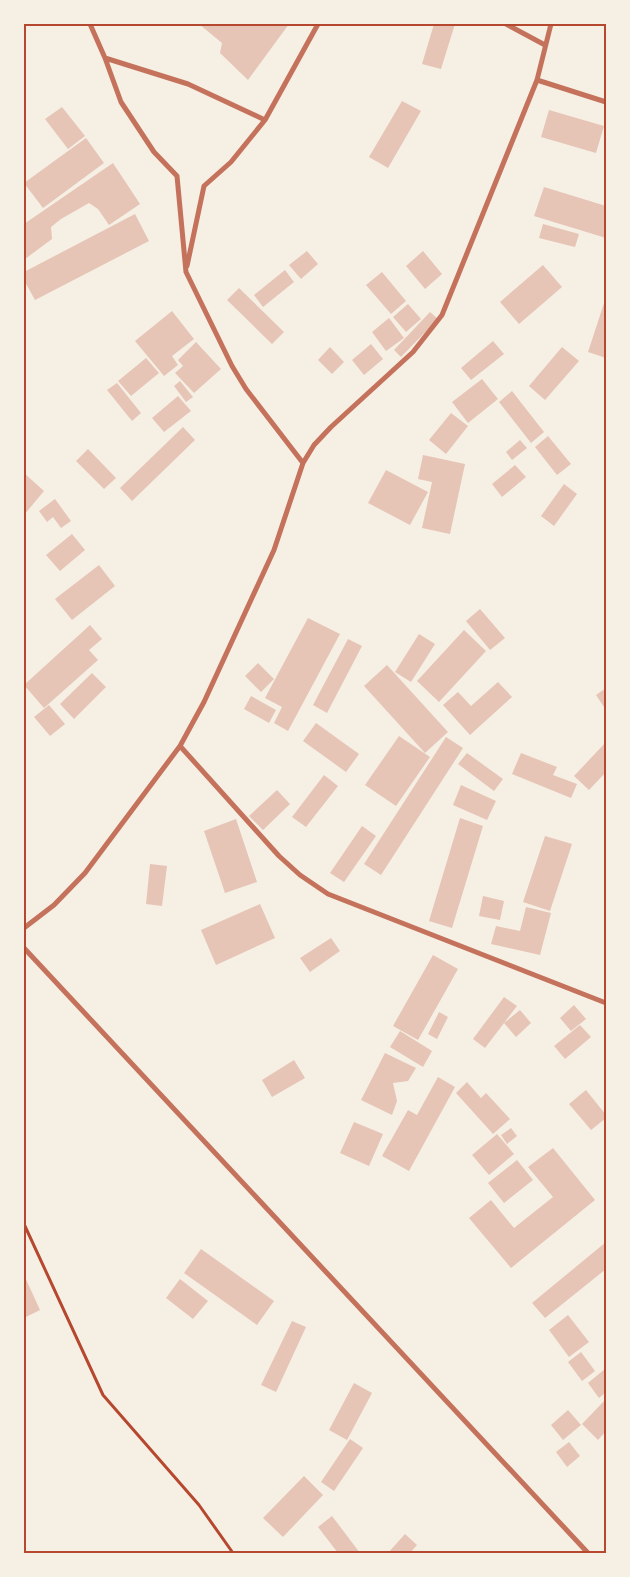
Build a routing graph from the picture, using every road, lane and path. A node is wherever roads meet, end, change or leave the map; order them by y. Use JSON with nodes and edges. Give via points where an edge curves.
{"nodes":[{"id":1,"x":90,"y":24,"type":"edge"},
{"id":2,"x":318,"y":24,"type":"edge"},
{"id":3,"x":506,"y":24,"type":"edge"},
{"id":4,"x":550,"y":24,"type":"edge"},
{"id":5,"x":546,"y":45,"type":"junction"},
{"id":6,"x":105,"y":58,"type":"junction"},
{"id":7,"x":537,"y":80,"type":"junction"},
{"id":8,"x":606,"y":102,"type":"edge"},
{"id":9,"x":265,"y":120,"type":"junction"},
{"id":10,"x":186,"y":272,"type":"junction"},
{"id":11,"x":303,"y":463,"type":"junction"},
{"id":12,"x":180,"y":746,"type":"junction"},
{"id":13,"x":24,"y":928,"type":"edge"},
{"id":14,"x":24,"y":948,"type":"edge"},
{"id":15,"x":606,"y":1003,"type":"edge"},
{"id":16,"x":24,"y":1224,"type":"edge"},
{"id":17,"x":233,"y":1553,"type":"edge"},
{"id":18,"x":588,"y":1553,"type":"edge"}],
"edges":[{"from":1,"to":6,"type":"street"},
{"from":2,"to":9,"type":"street"},
{"from":3,"to":5,"type":"street"},
{"from":4,"to":5,"type":"street"},
{"from":5,"to":7,"type":"street"},
{"from":6,"to":9,"type":"street","via":[[188,84]]},
{"from":6,"to":10,"type":"street","via":[[121,102],[154,152],[177,176]]},
{"from":7,"to":8,"type":"street"},
{"from":7,"to":11,"type":"street","via":[[442,315],[413,352],[314,445]]},
{"from":9,"to":10,"type":"street","via":[[231,162],[204,186]]},
{"from":10,"to":11,"type":"street","via":[[246,389]]},
{"from":11,"to":12,"type":"street","via":[[274,550],[204,702]]},
{"from":12,"to":13,"type":"street","via":[[85,873],[54,905]]},
{"from":12,"to":15,"type":"street","via":[[279,856],[328,894]]},
{"from":14,"to":18,"type":"street"},
{"from":16,"to":17,"type":"path","via":[[103,1395],[199,1505]]}]}
